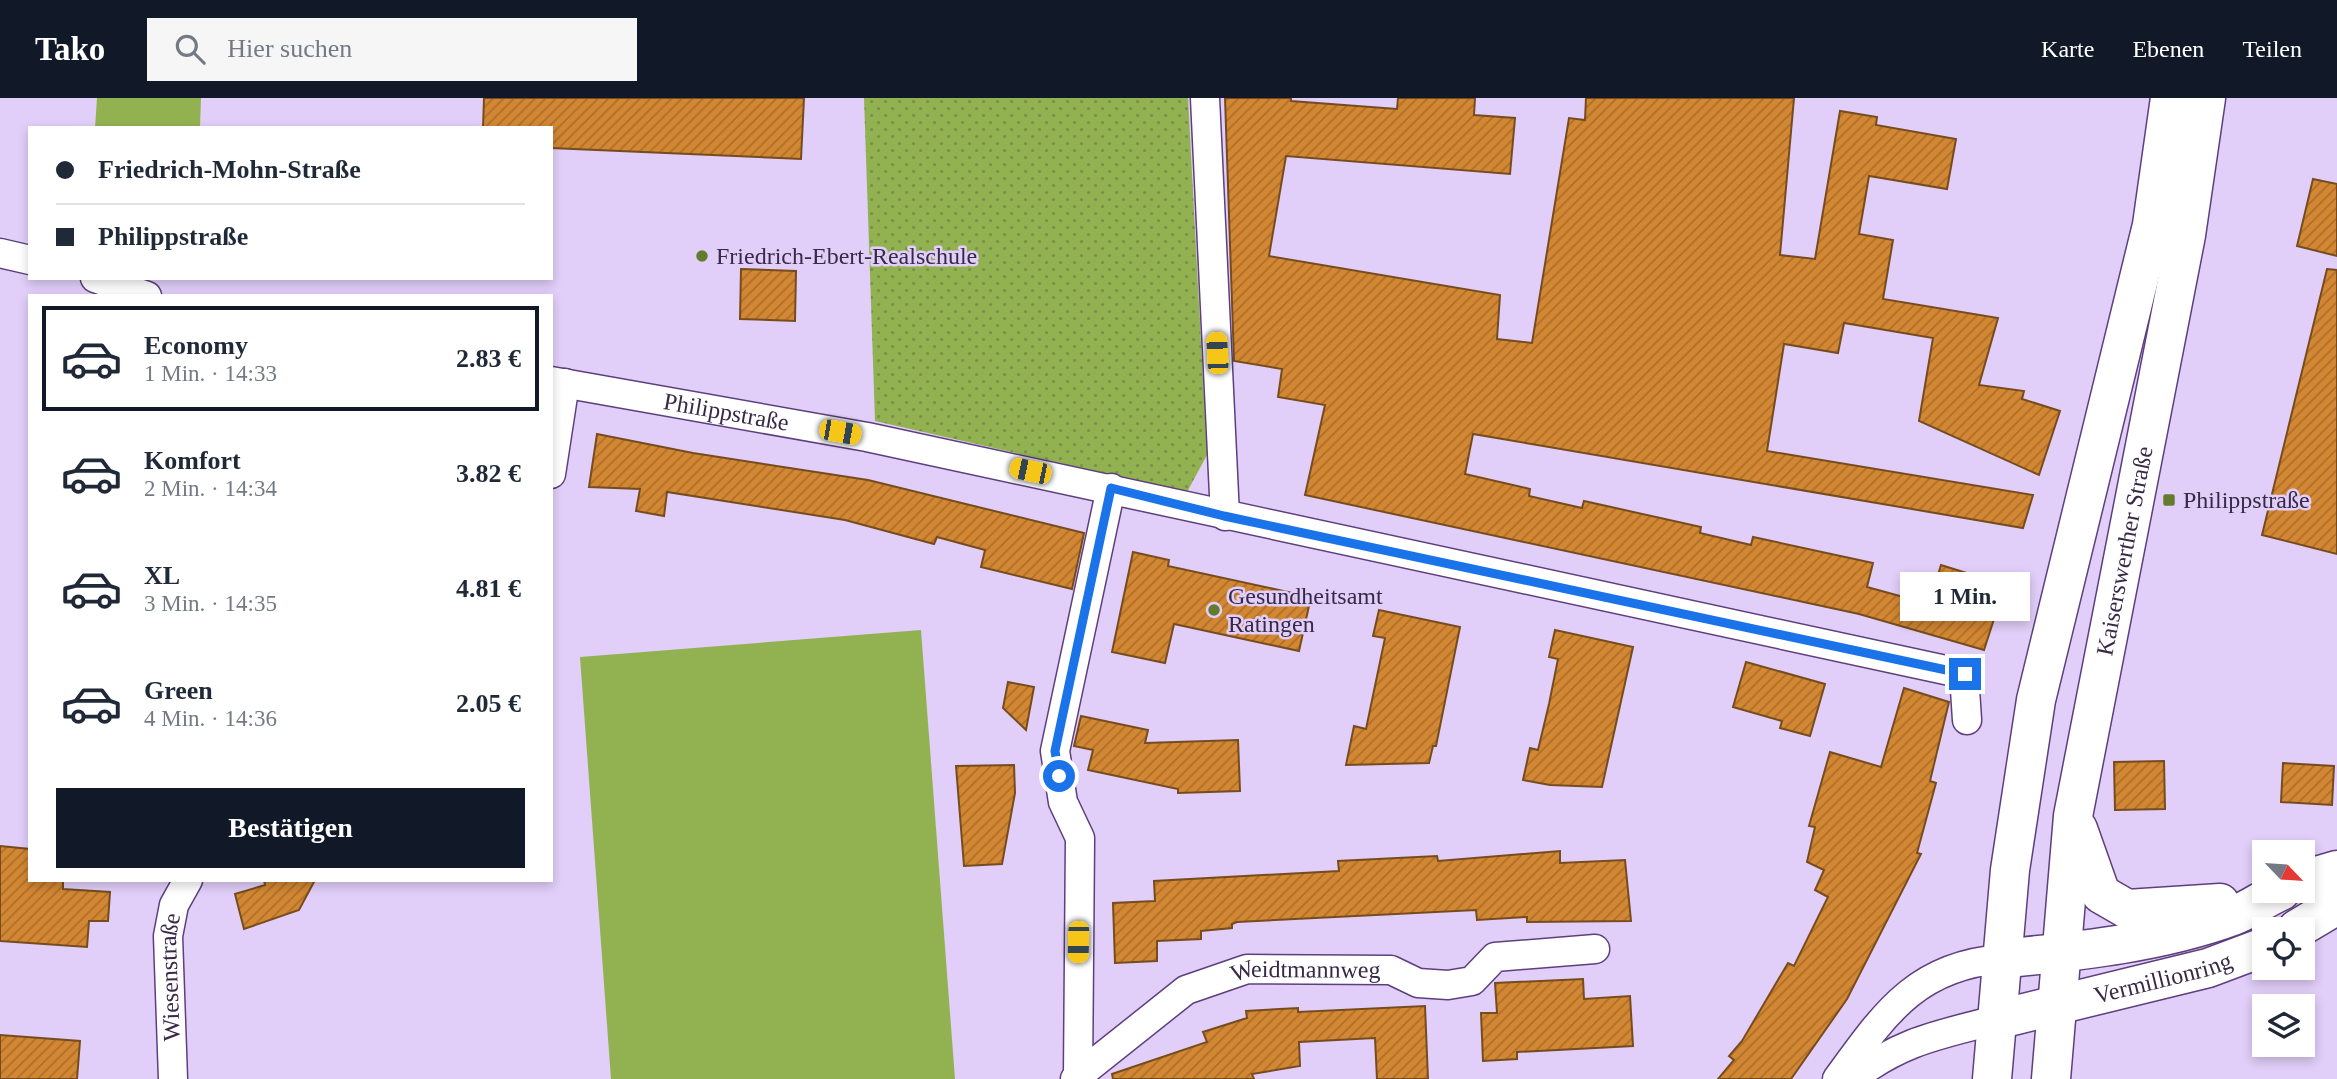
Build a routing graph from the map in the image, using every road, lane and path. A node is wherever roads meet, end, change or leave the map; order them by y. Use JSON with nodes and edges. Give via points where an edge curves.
{"nodes":[{"id":1,"x":1205,"y":98,"type":"edge"},
{"id":2,"x":2170,"y":98,"type":"edge"},
{"id":3,"x":2206,"y":98,"type":"edge"},
{"id":4,"x":0,"y":253,"type":"edge"},
{"id":5,"x":28,"y":260,"type":"edge"},
{"id":6,"x":101,"y":280,"type":"edge"},
{"id":7,"x":141,"y":294,"type":"edge"},
{"id":8,"x":558,"y":382,"type":"edge"},
{"id":9,"x":553,"y":448,"type":"edge"},
{"id":10,"x":1111,"y":488,"type":"junction"},
{"id":11,"x":1224,"y":516,"type":"junction"},
{"id":12,"x":1967,"y":720,"type":"dead end"},
{"id":13,"x":2073,"y":816,"type":"junction"},
{"id":14,"x":2337,"y":870,"type":"edge"},
{"id":15,"x":2315,"y":876,"type":"edge"},
{"id":16,"x":187,"y":882,"type":"edge"},
{"id":17,"x":2252,"y":897,"type":"edge"},
{"id":18,"x":2257,"y":903,"type":"edge"},
{"id":19,"x":2337,"y":905,"type":"edge"},
{"id":20,"x":2315,"y":918,"type":"edge"},
{"id":21,"x":1595,"y":948,"type":"dead end"},
{"id":22,"x":2252,"y":952,"type":"edge"},
{"id":23,"x":2062,"y":953,"type":"junction"},
{"id":24,"x":2001,"y":959,"type":"junction"},
{"id":25,"x":2057,"y":1006,"type":"junction"},
{"id":26,"x":1996,"y":1020,"type":"junction"},
{"id":27,"x":1076,"y":1077,"type":"edge"},
{"id":28,"x":173,"y":1079,"type":"edge"},
{"id":29,"x":1837,"y":1079,"type":"edge"},
{"id":30,"x":1852,"y":1079,"type":"edge"},
{"id":31,"x":1992,"y":1079,"type":"edge"},
{"id":32,"x":2051,"y":1079,"type":"edge"}],
"edges":[{"from":1,"to":11,"type":"street"},
{"from":2,"to":24,"type":"main road","name":"Kaiserswerther Straße","via":[[2152,225],[2036,700]]},
{"from":3,"to":13,"type":"main road","name":"Kaiserswerther Straße","via":[[2186,235]]},
{"from":4,"to":5,"type":"street"},
{"from":6,"to":7,"type":"street"},
{"from":8,"to":9,"type":"street"},
{"from":8,"to":10,"type":"street","name":"Philippstraße","via":[[867,437]]},
{"from":10,"to":11,"type":"street","name":"Philippstraße"},
{"from":10,"to":27,"type":"street","via":[[1055,751],[1063,802],[1080,838]]},
{"from":11,"to":12,"type":"street","name":"Philippstraße","via":[[1965,674]]},
{"from":13,"to":17,"type":"main road","name":"Vermillionring","via":[[2101,894],[2127,908]]},
{"from":13,"to":23,"type":"main road","name":"Kaiserswerther Straße"},
{"from":14,"to":15,"type":"main road"},
{"from":16,"to":28,"type":"street","name":"Wiesenstraße","via":[[174,905],[168,936]]},
{"from":18,"to":23,"type":"main road","name":"Vermillionring","via":[[2200,926]]},
{"from":19,"to":20,"type":"main road"},
{"from":21,"to":27,"type":"street","name":"Weidtmannweg","via":[[1495,957],[1472,981],[1448,985],[1419,983],[1391,970],[1247,969],[1186,990]]},
{"from":22,"to":25,"type":"main road","name":"Vermillionring","via":[[2208,968]]},
{"from":23,"to":24,"type":"main road","name":"Vermillionring"},
{"from":23,"to":25,"type":"main road","name":"Kaiserswerther Straße"},
{"from":24,"to":26,"type":"main road","name":"Kaiserswerther Straße"},
{"from":24,"to":29,"type":"street","via":[[1969,962],[1933,978],[1890,1008]]},
{"from":25,"to":26,"type":"main road","name":"Vermillionring"},
{"from":25,"to":32,"type":"main road","name":"Kaiserswerther Straße"},
{"from":26,"to":30,"type":"street","via":[[1923,1039],[1881,1056]]},
{"from":26,"to":31,"type":"main road","name":"Kaiserswerther Straße"}]}
